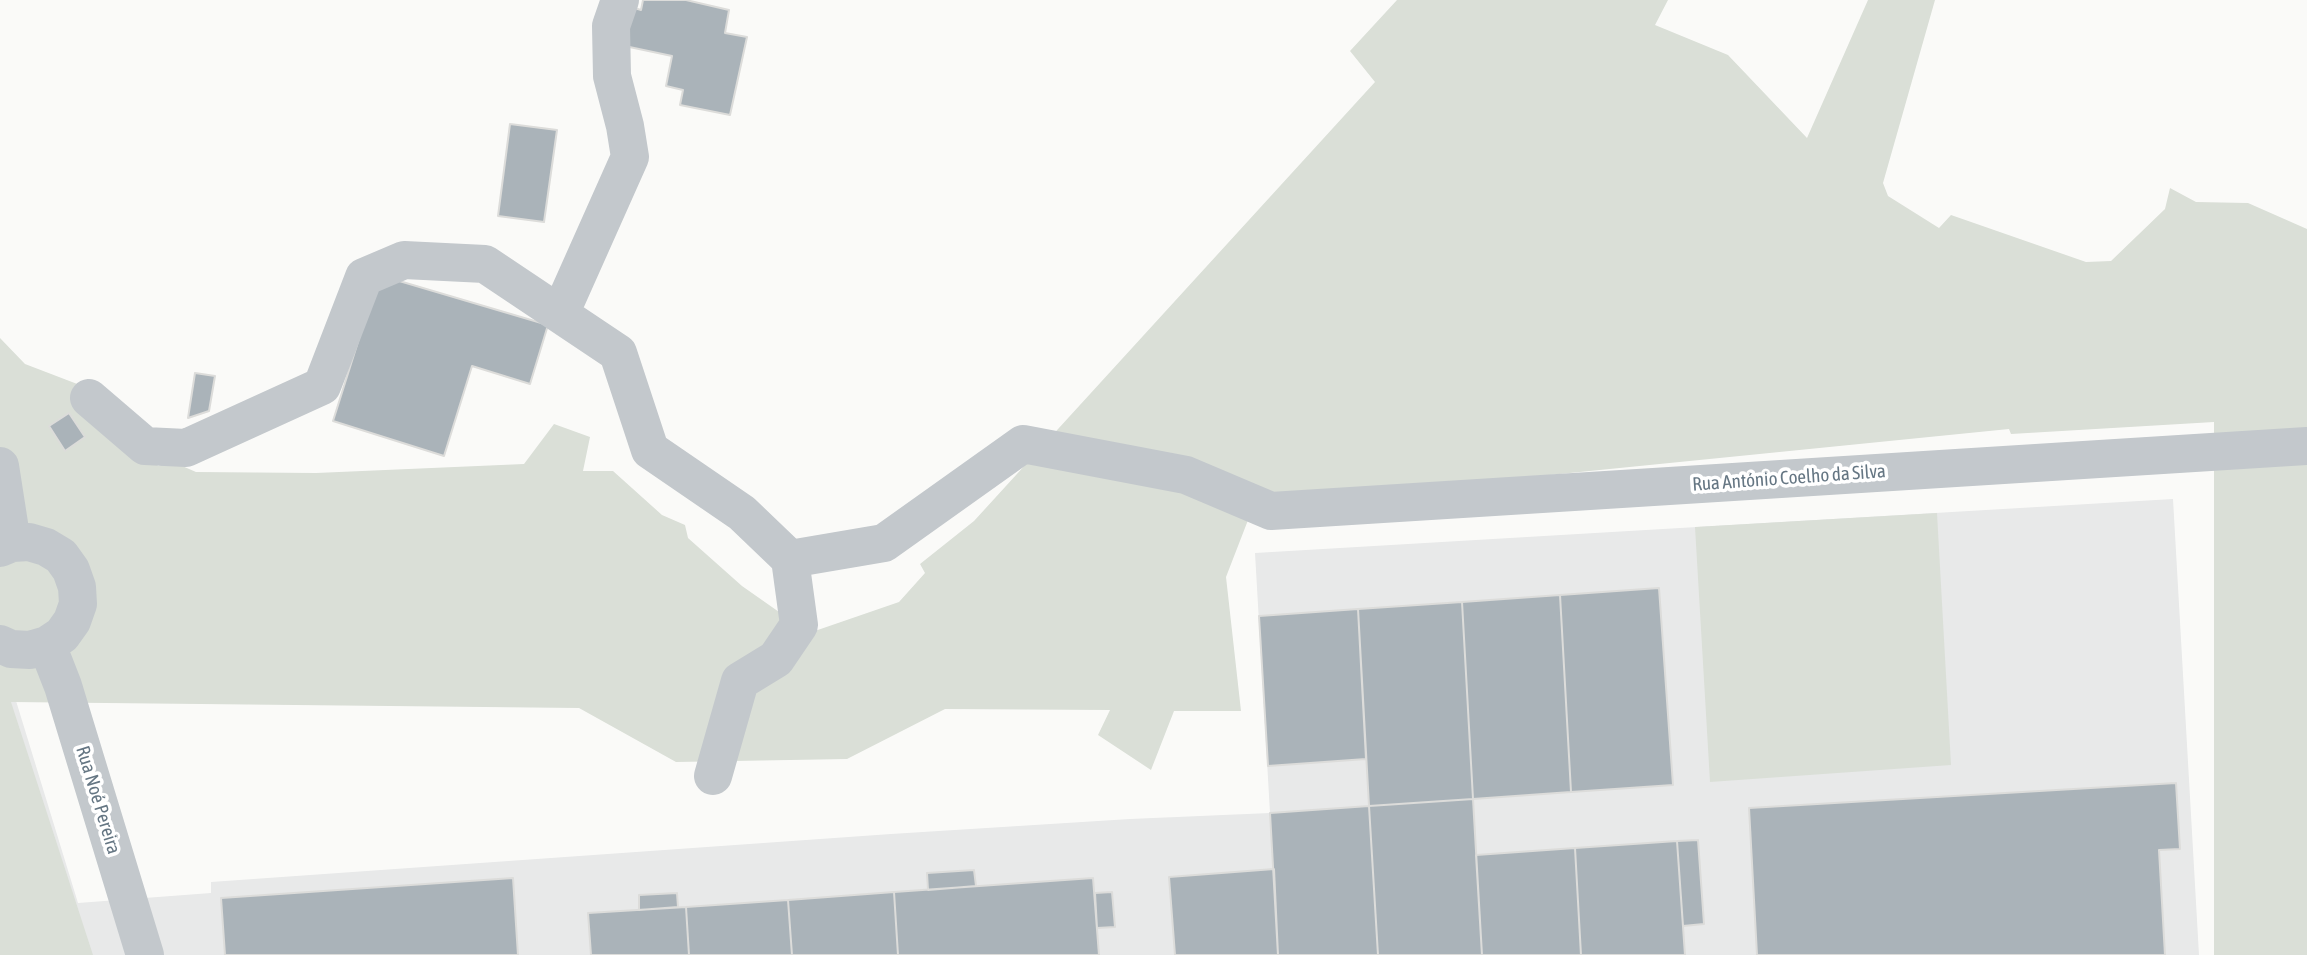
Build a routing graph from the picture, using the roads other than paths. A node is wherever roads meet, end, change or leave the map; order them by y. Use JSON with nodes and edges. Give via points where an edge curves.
{"nodes":[{"id":1,"x":620,"y":0,"type":"edge"},
{"id":2,"x":560,"y":314,"type":"junction"},
{"id":3,"x":89,"y":398,"type":"dead end"},
{"id":4,"x":2307,"y":446,"type":"edge"},
{"id":5,"x":0,"y":466,"type":"edge"},
{"id":6,"x":6,"y":546,"type":"edge"},
{"id":7,"x":790,"y":559,"type":"junction"},
{"id":8,"x":0,"y":644,"type":"edge"},
{"id":9,"x":47,"y":645,"type":"junction"},
{"id":10,"x":713,"y":776,"type":"dead end"},
{"id":11,"x":145,"y":955,"type":"edge"}],
"edges":[{"from":1,"to":2,"type":"street","via":[[611,26],[612,76],[630,157]]},
{"from":2,"to":3,"type":"street","via":[[485,264],[404,260],[364,277],[322,386],[186,448],[145,446]]},
{"from":2,"to":7,"type":"street","via":[[618,352],[650,450],[742,513]]},
{"from":4,"to":7,"type":"street","name":"Rua António Coelho da Silva","via":[[1271,511],[1185,475],[1023,443],[884,543]]},
{"from":5,"to":6,"type":"street"},
{"from":6,"to":9,"type":"street","via":[[29,542],[46,547],[61,556],[71,570],[78,604],[62,635]]},
{"from":7,"to":10,"type":"street","via":[[799,625],[776,659],[740,681]]},
{"from":8,"to":9,"type":"street","via":[[30,650]]},
{"from":9,"to":11,"type":"street","name":"Rua Noé Pereira"}]}
